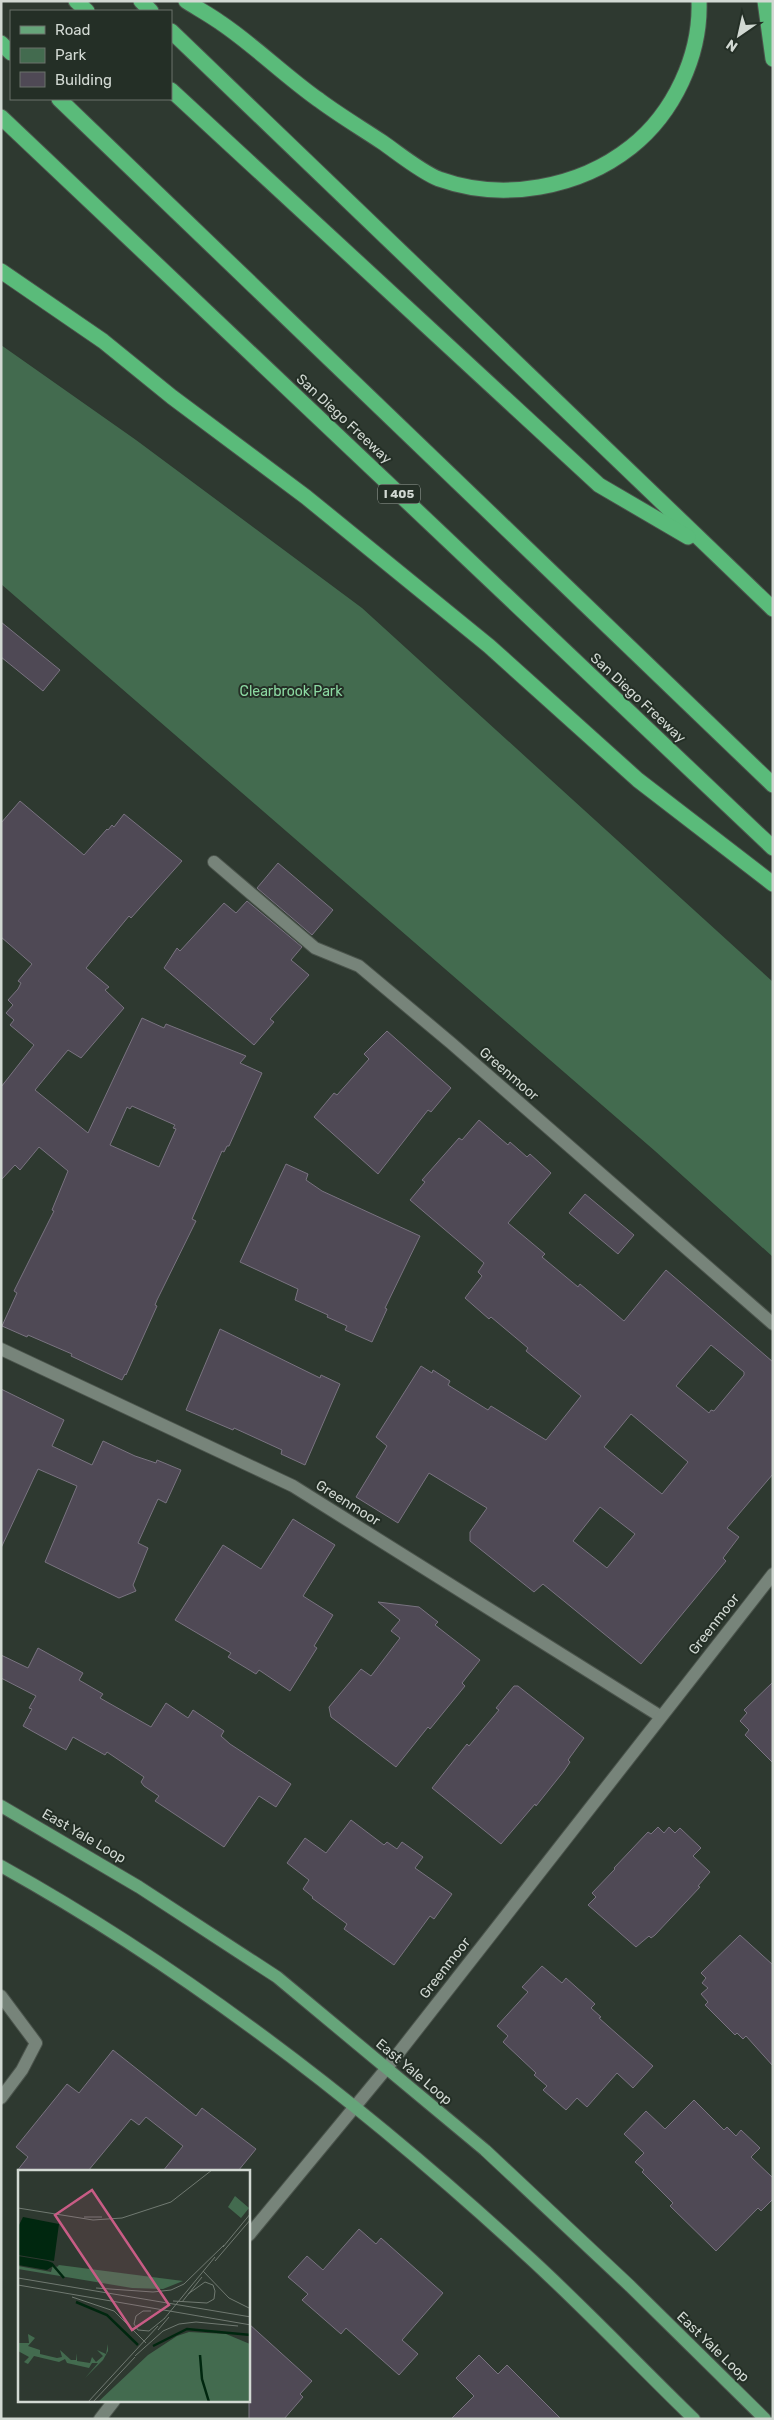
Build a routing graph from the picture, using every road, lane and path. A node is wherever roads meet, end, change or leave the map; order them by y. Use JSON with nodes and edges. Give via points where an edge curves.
{"nodes":[{"id":1,"x":76,"y":1,"type":"edge"},
{"id":2,"x":141,"y":1,"type":"edge"},
{"id":3,"x":186,"y":1,"type":"edge"},
{"id":4,"x":699,"y":1,"type":"edge"},
{"id":5,"x":765,"y":1,"type":"edge"},
{"id":6,"x":86,"y":10,"type":"edge"},
{"id":7,"x":150,"y":10,"type":"edge"},
{"id":8,"x":172,"y":32,"type":"edge"},
{"id":9,"x":1,"y":43,"type":"edge"},
{"id":10,"x":10,"y":52,"type":"edge"},
{"id":11,"x":773,"y":59,"type":"edge"},
{"id":12,"x":172,"y":91,"type":"edge"},
{"id":13,"x":60,"y":100,"type":"edge"},
{"id":14,"x":1,"y":117,"type":"edge"},
{"id":15,"x":1,"y":271,"type":"edge"},
{"id":16,"x":709,"y":549,"type":"junction"},
{"id":17,"x":773,"y":609,"type":"edge"},
{"id":18,"x":773,"y":785,"type":"edge"},
{"id":19,"x":773,"y":848,"type":"edge"},
{"id":20,"x":214,"y":862,"type":"dead end"},
{"id":21,"x":773,"y":884,"type":"edge"},
{"id":22,"x":773,"y":1324,"type":"edge"},
{"id":23,"x":1,"y":1349,"type":"edge"},
{"id":24,"x":773,"y":1574,"type":"edge"},
{"id":25,"x":660,"y":1716,"type":"junction"},
{"id":26,"x":1,"y":1806,"type":"edge"},
{"id":27,"x":1,"y":1866,"type":"edge"},
{"id":28,"x":1,"y":1996,"type":"edge"},
{"id":29,"x":386,"y":2069,"type":"junction"},
{"id":30,"x":1,"y":2098,"type":"edge"},
{"id":31,"x":354,"y":2107,"type":"junction"},
{"id":32,"x":250,"y":2234,"type":"edge"},
{"id":33,"x":113,"y":2402,"type":"edge"},
{"id":34,"x":100,"y":2419,"type":"edge"},
{"id":35,"x":694,"y":2419,"type":"edge"},
{"id":36,"x":765,"y":2419,"type":"edge"}],
"edges":[{"from":1,"to":6,"type":"highway"},
{"from":2,"to":7,"type":"highway"},
{"from":3,"to":4,"type":"highway","via":[[222,23],[318,100],[437,178],[497,189],[540,188],[564,182],[616,159],[639,140],[675,95],[688,68],[697,37]]},
{"from":5,"to":11,"type":"highway"},
{"from":8,"to":16,"type":"highway"},
{"from":9,"to":10,"type":"highway"},
{"from":12,"to":16,"type":"highway","via":[[599,484]]},
{"from":13,"to":18,"type":"highway"},
{"from":14,"to":19,"type":"highway","name":"San Diego Freeway","number":"I 405"},
{"from":15,"to":21,"type":"highway","via":[[103,341],[306,497],[489,646],[638,780]]},
{"from":16,"to":17,"type":"highway"},
{"from":20,"to":22,"type":"street","name":"Greenmoor","via":[[314,948],[359,966]]},
{"from":23,"to":25,"type":"street","name":"Greenmoor","via":[[293,1486]]},
{"from":24,"to":25,"type":"street","name":"Greenmoor"},
{"from":25,"to":29,"type":"street","name":"Greenmoor"},
{"from":26,"to":29,"type":"main road","name":"East Yale Loop","via":[[139,1887],[277,1977]]},
{"from":27,"to":31,"type":"main road","via":[[166,1967]]},
{"from":28,"to":30,"type":"street","via":[[36,2042],[22,2070]]},
{"from":29,"to":31,"type":"street","name":"Greenmoor"},
{"from":29,"to":36,"type":"main road","name":"East Yale Loop","via":[[485,2150]]},
{"from":31,"to":32,"type":"street","name":"Greenmoor"},
{"from":31,"to":35,"type":"main road","via":[[522,2251]]},
{"from":33,"to":34,"type":"street"}]}
